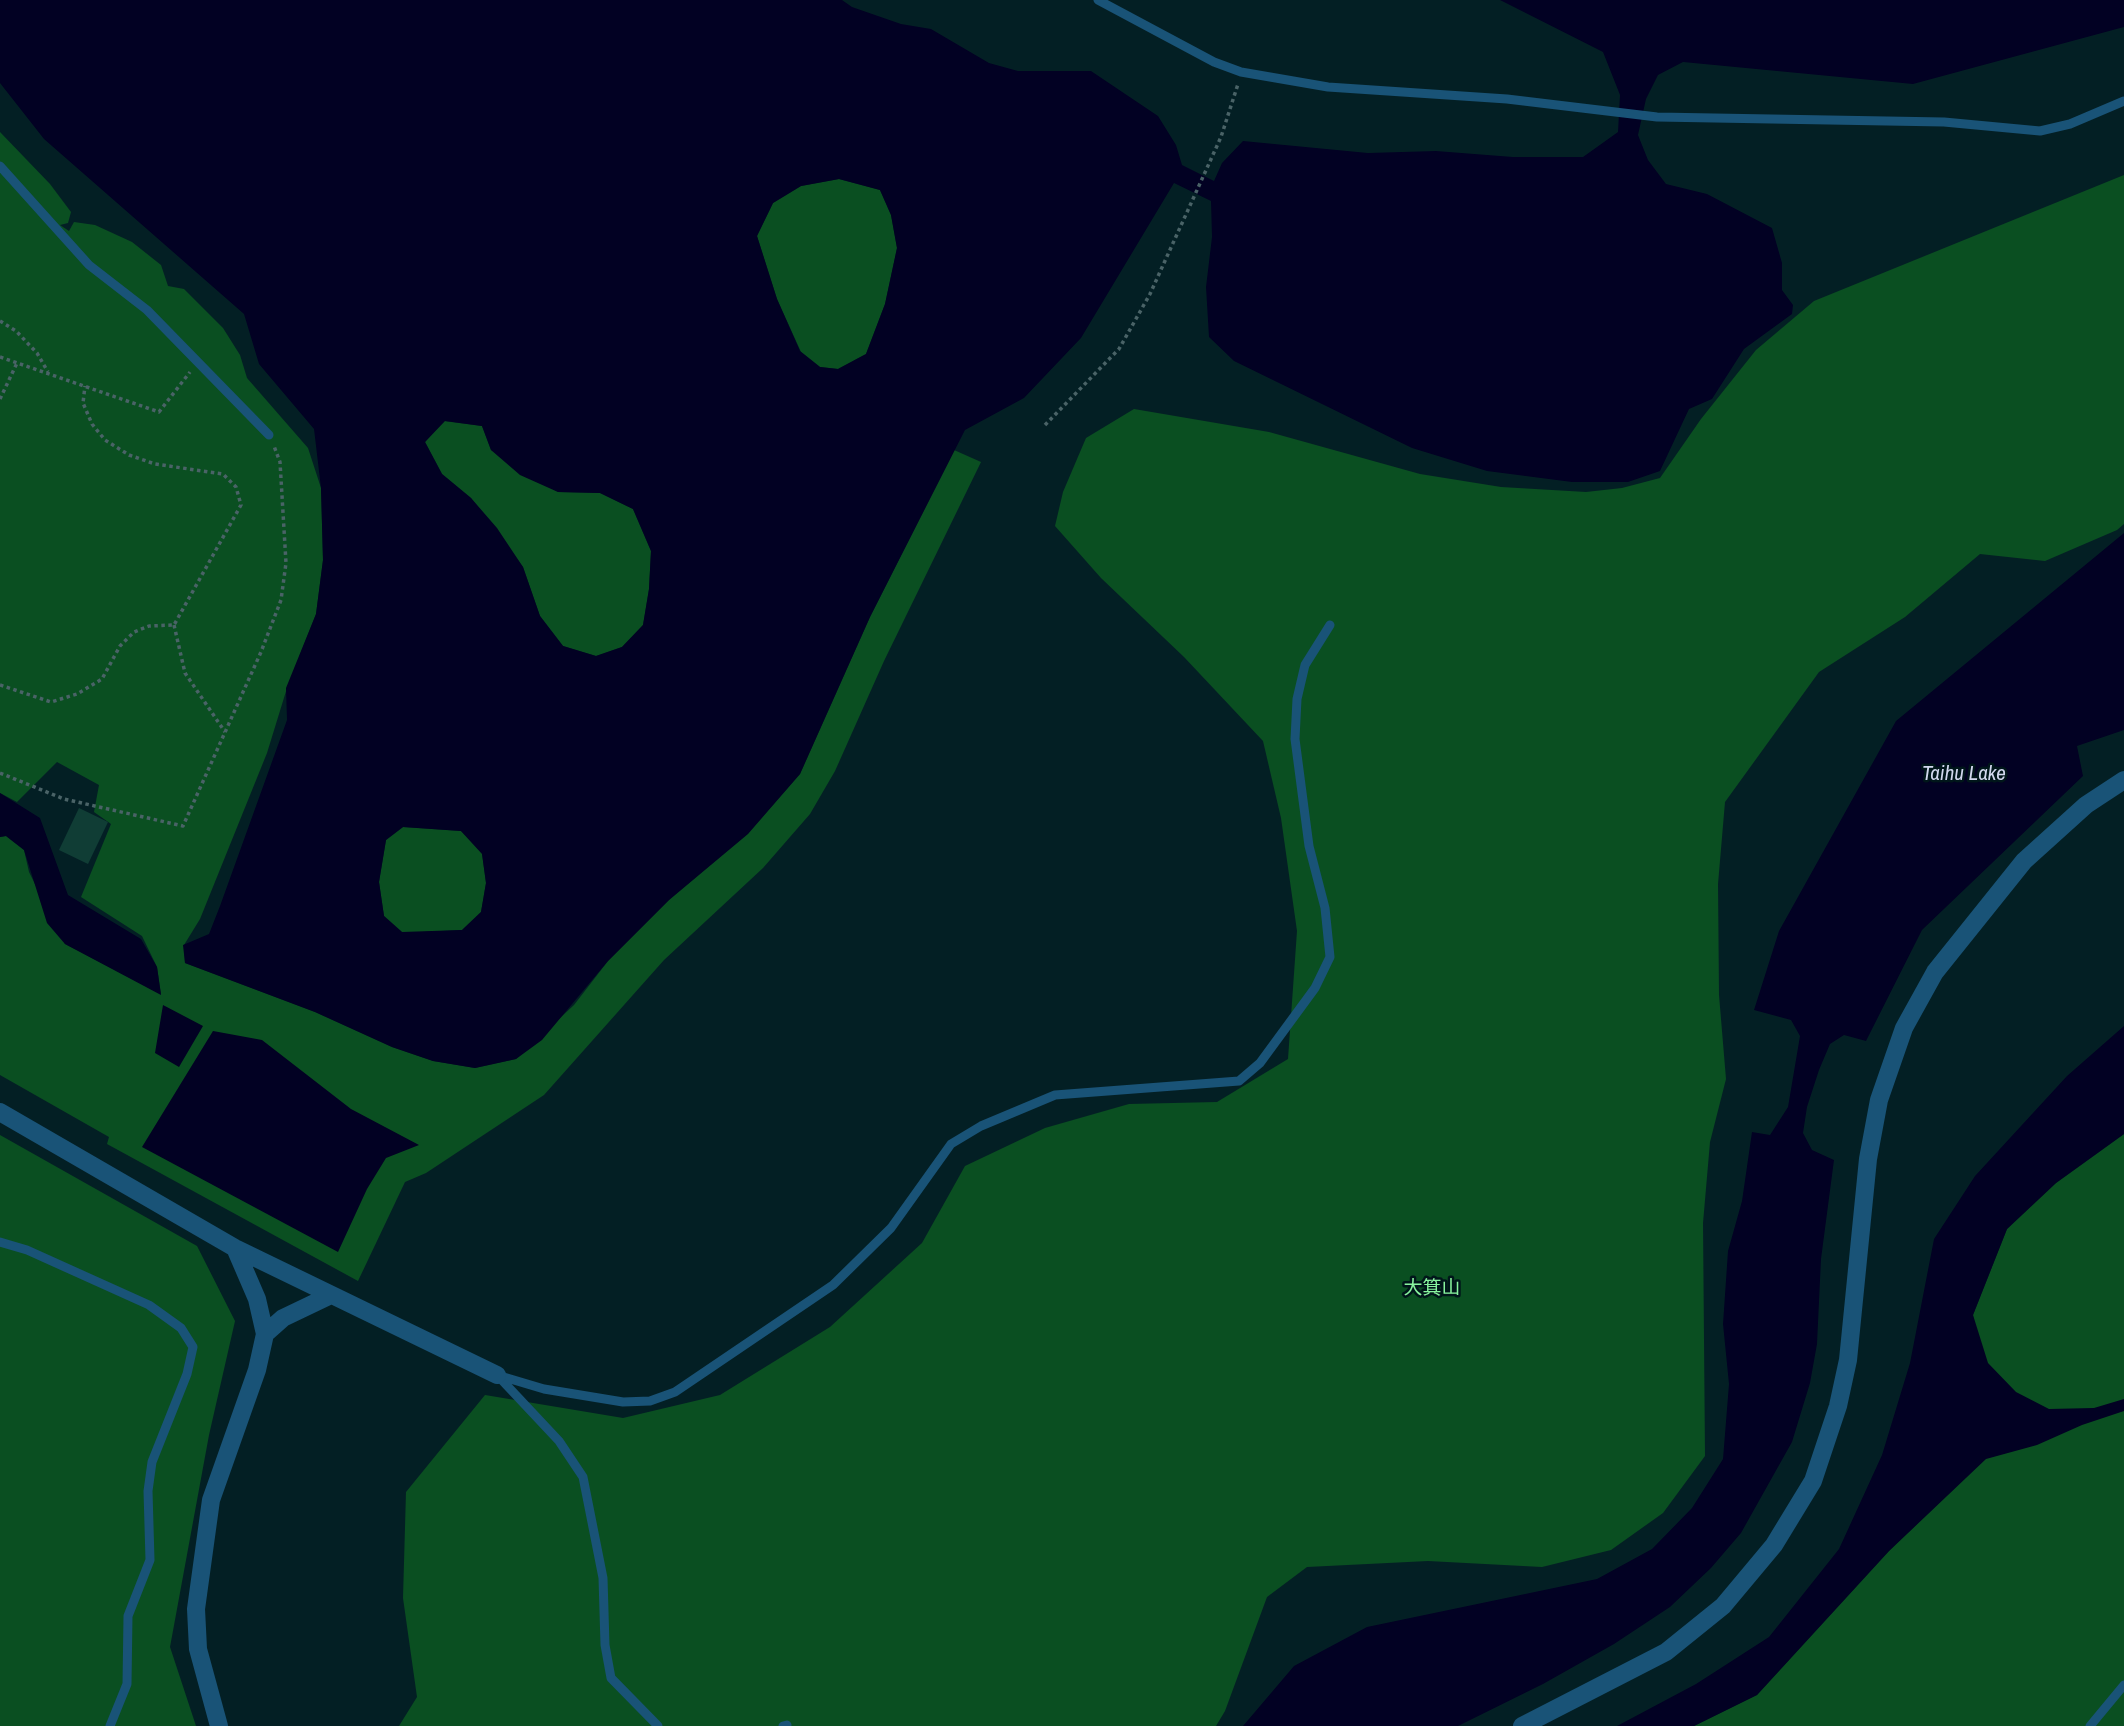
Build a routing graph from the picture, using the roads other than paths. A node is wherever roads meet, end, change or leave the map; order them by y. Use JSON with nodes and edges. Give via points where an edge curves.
{"nodes":[{"id":1,"x":1098,"y":0,"type":"edge"},
{"id":2,"x":2124,"y":101,"type":"edge"},
{"id":3,"x":0,"y":166,"type":"edge"},
{"id":4,"x":269,"y":435,"type":"road end"},
{"id":5,"x":1330,"y":625,"type":"dead end"},
{"id":6,"x":2124,"y":780,"type":"edge"},
{"id":7,"x":0,"y":1112,"type":"edge"},
{"id":8,"x":0,"y":1242,"type":"edge"},
{"id":9,"x":235,"y":1248,"type":"junction"},
{"id":10,"x":329,"y":1296,"type":"junction"},
{"id":11,"x":265,"y":1334,"type":"junction"},
{"id":12,"x":497,"y":1375,"type":"junction"},
{"id":13,"x":2124,"y":1685,"type":"edge"},
{"id":14,"x":110,"y":1726,"type":"edge"},
{"id":15,"x":219,"y":1726,"type":"edge"},
{"id":16,"x":658,"y":1726,"type":"edge"},
{"id":17,"x":1522,"y":1726,"type":"edge"},
{"id":18,"x":2090,"y":1726,"type":"edge"}],
"edges":[{"from":1,"to":2,"type":"lane","via":[[1214,62],[1241,72],[1328,88],[1507,99],[1657,117],[1944,122],[2040,131]]},
{"from":3,"to":4,"type":"lane","via":[[89,265],[147,310]]},
{"from":5,"to":12,"type":"lane","via":[[1305,665],[1295,740],[1330,957],[1315,988],[1260,1063],[1239,1081],[1055,1095],[971,1132],[951,1144],[891,1228],[833,1285],[675,1392],[650,1401],[623,1402],[544,1389]]},
{"from":6,"to":17,"type":"street","via":[[2086,805],[2024,861],[1935,972],[1904,1028],[1880,1100],[1868,1159],[1848,1360],[1838,1406],[1813,1481],[1774,1545],[1723,1606],[1666,1652]]},
{"from":7,"to":9,"type":"street"},
{"from":8,"to":14,"type":"lane","via":[[149,1305],[181,1328],[193,1347],[152,1462],[150,1560],[128,1616],[128,1684]]},
{"from":9,"to":10,"type":"street"},
{"from":9,"to":11,"type":"street","via":[[257,1299]]},
{"from":10,"to":11,"type":"street","via":[[283,1318]]},
{"from":10,"to":12,"type":"street"},
{"from":11,"to":15,"type":"street","via":[[257,1370],[211,1500],[196,1609],[198,1649]]},
{"from":12,"to":16,"type":"lane","via":[[559,1441],[583,1477],[603,1578],[611,1678]]},
{"from":13,"to":18,"type":"lane"}]}
